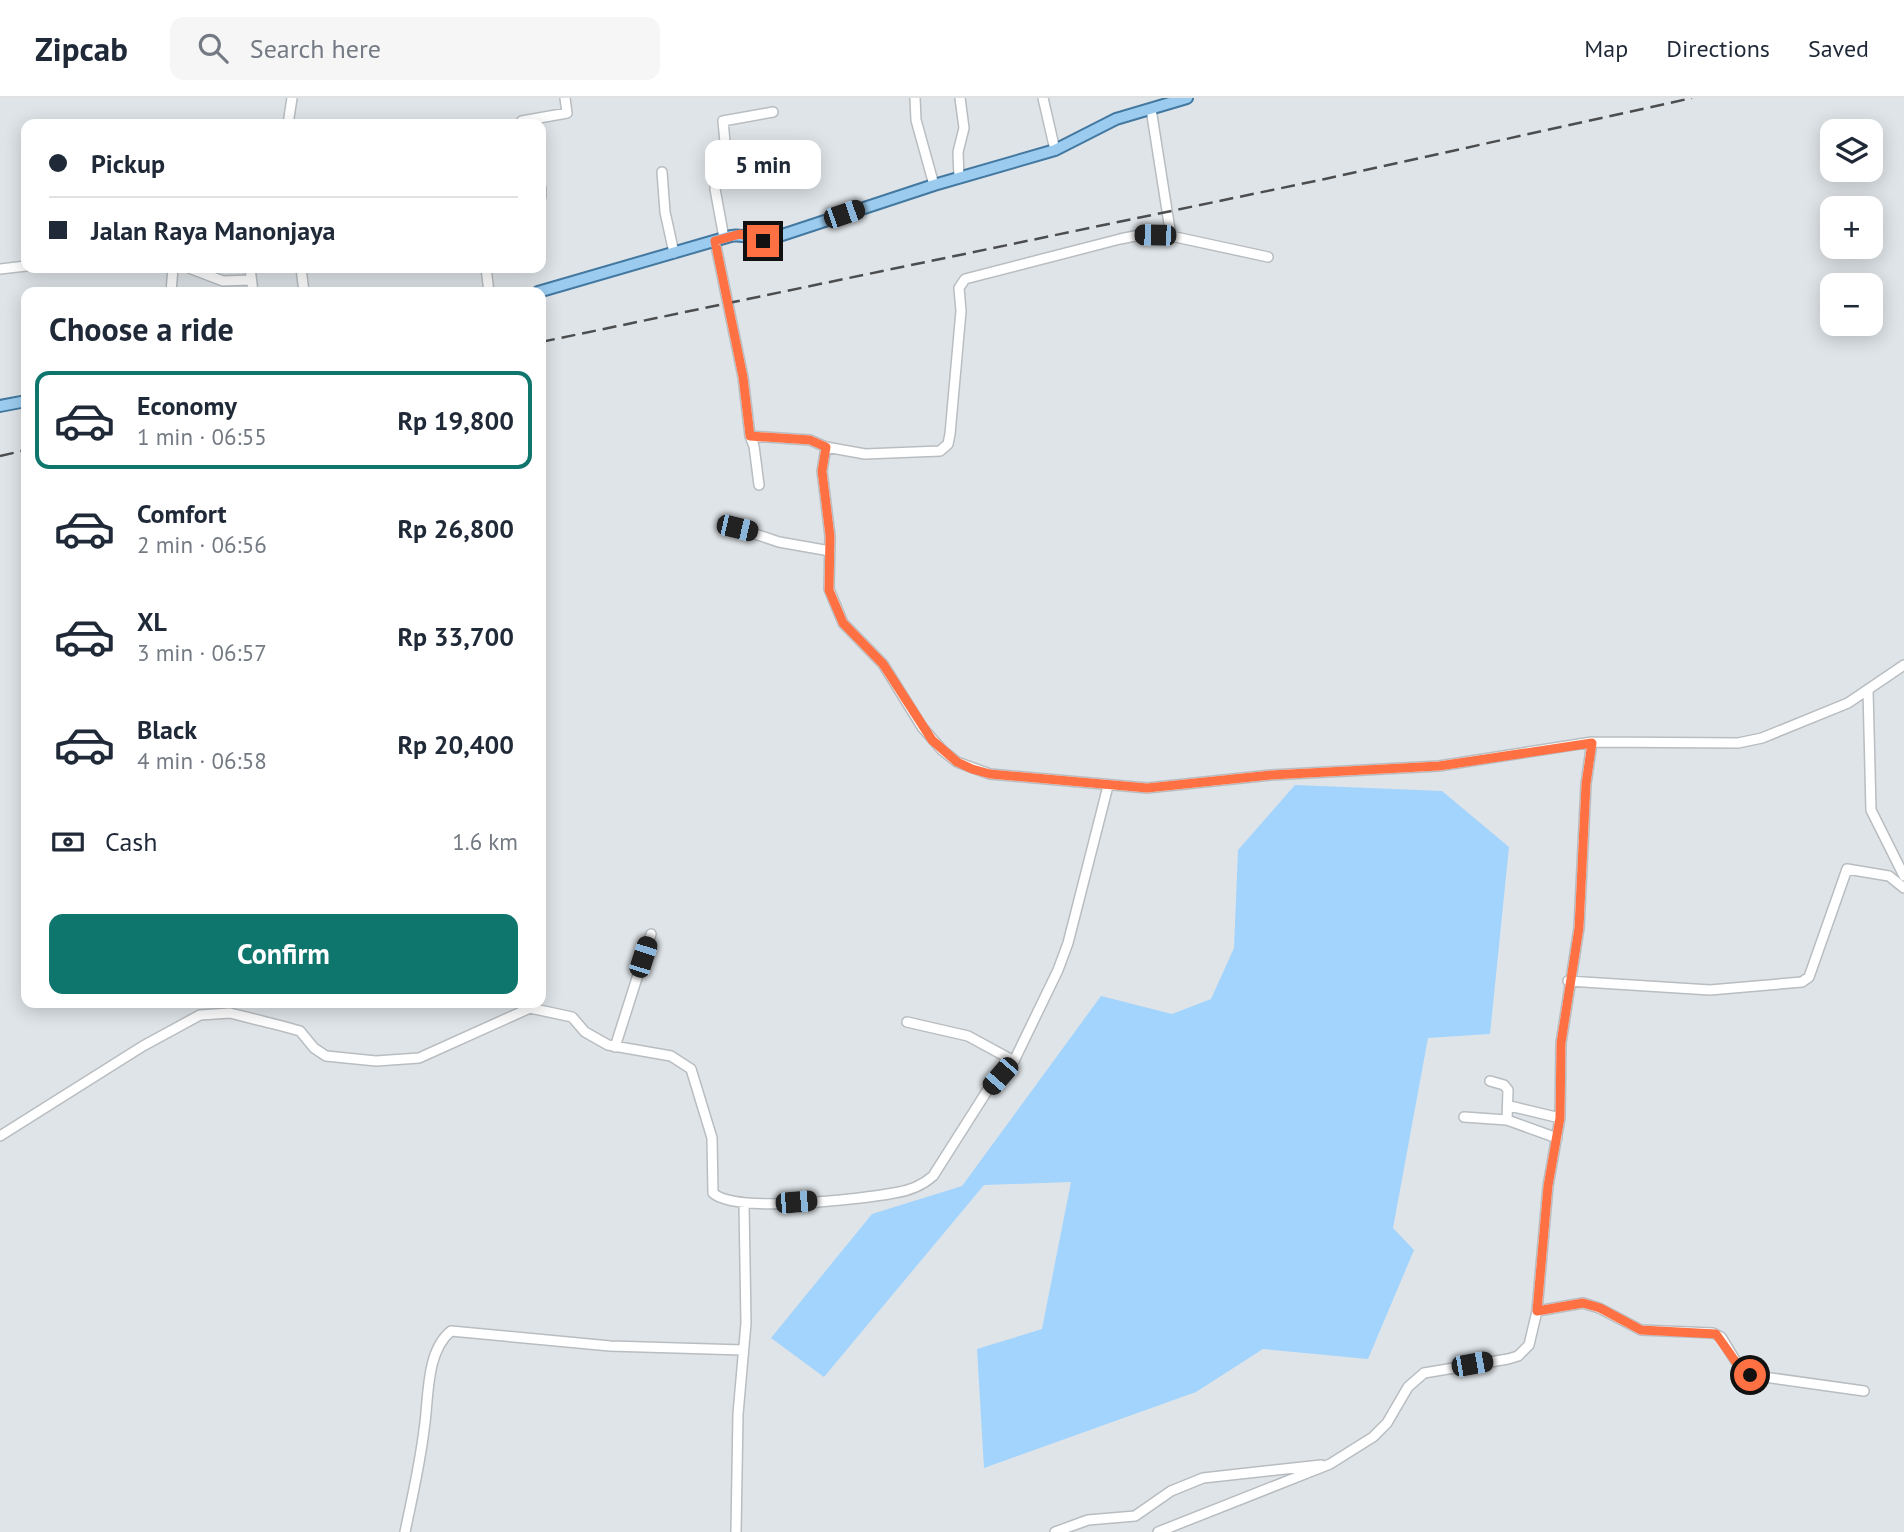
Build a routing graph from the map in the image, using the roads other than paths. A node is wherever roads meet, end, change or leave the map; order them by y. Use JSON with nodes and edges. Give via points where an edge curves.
{"nodes":[{"id":1,"x":292,"y":98,"type":"edge"},
{"id":2,"x":565,"y":98,"type":"edge"},
{"id":3,"x":915,"y":98,"type":"edge"},
{"id":4,"x":960,"y":98,"type":"edge"},
{"id":5,"x":1043,"y":98,"type":"edge"},
{"id":6,"x":1184,"y":98,"type":"edge"},
{"id":7,"x":1151,"y":109,"type":"junction"},
{"id":8,"x":773,"y":112,"type":"dead end"},
{"id":9,"x":289,"y":119,"type":"edge"},
{"id":10,"x":533,"y":119,"type":"edge"},
{"id":11,"x":1055,"y":150,"type":"junction"},
{"id":12,"x":663,"y":172,"type":"dead end"},
{"id":13,"x":959,"y":178,"type":"junction"},
{"id":14,"x":934,"y":185,"type":"junction"},
{"id":15,"x":1171,"y":236,"type":"junction"},
{"id":16,"x":719,"y":239,"type":"junction"},
{"id":17,"x":674,"y":253,"type":"junction"},
{"id":18,"x":1268,"y":257,"type":"dead end"},
{"id":19,"x":21,"y":267,"type":"edge"},
{"id":20,"x":0,"y":269,"type":"edge"},
{"id":21,"x":202,"y":273,"type":"edge"},
{"id":22,"x":250,"y":273,"type":"edge"},
{"id":23,"x":251,"y":280,"type":"junction"},
{"id":24,"x":252,"y":287,"type":"edge"},
{"id":25,"x":546,"y":290,"type":"edge"},
{"id":26,"x":21,"y":402,"type":"edge"},
{"id":27,"x":0,"y":406,"type":"edge"},
{"id":28,"x":750,"y":436,"type":"junction"},
{"id":29,"x":826,"y":447,"type":"junction"},
{"id":30,"x":759,"y":485,"type":"dead end"},
{"id":31,"x":737,"y":528,"type":"dead end"},
{"id":32,"x":830,"y":551,"type":"junction"},
{"id":33,"x":1904,"y":665,"type":"edge"},
{"id":34,"x":1868,"y":690,"type":"junction"},
{"id":35,"x":1592,"y":743,"type":"junction"},
{"id":36,"x":1108,"y":786,"type":"junction"},
{"id":37,"x":1904,"y":876,"type":"edge"},
{"id":38,"x":1904,"y":888,"type":"edge"},
{"id":39,"x":651,"y":934,"type":"dead end"},
{"id":40,"x":1569,"y":981,"type":"junction"},
{"id":41,"x":907,"y":1022,"type":"dead end"},
{"id":42,"x":615,"y":1047,"type":"junction"},
{"id":43,"x":1014,"y":1061,"type":"junction"},
{"id":44,"x":1490,"y":1082,"type":"dead end"},
{"id":45,"x":1510,"y":1106,"type":"junction"},
{"id":46,"x":1464,"y":1117,"type":"dead end"},
{"id":47,"x":1560,"y":1118,"type":"junction"},
{"id":48,"x":1507,"y":1120,"type":"junction"},
{"id":49,"x":0,"y":1136,"type":"edge"},
{"id":50,"x":1557,"y":1138,"type":"junction"},
{"id":51,"x":744,"y":1204,"type":"junction"},
{"id":52,"x":1537,"y":1311,"type":"junction"},
{"id":53,"x":743,"y":1350,"type":"junction"},
{"id":54,"x":1864,"y":1391,"type":"dead end"},
{"id":55,"x":1330,"y":1464,"type":"junction"},
{"id":56,"x":405,"y":1532,"type":"edge"},
{"id":57,"x":736,"y":1532,"type":"edge"},
{"id":58,"x":1055,"y":1532,"type":"edge"},
{"id":59,"x":1158,"y":1532,"type":"edge"}],
"edges":[{"from":1,"to":9,"type":"street"},
{"from":2,"to":10,"type":"street","via":[[567,113]]},
{"from":3,"to":14,"type":"street","via":[[915,118]]},
{"from":4,"to":13,"type":"street","via":[[964,128],[958,152]]},
{"from":5,"to":11,"type":"street"},
{"from":6,"to":7,"type":"main road"},
{"from":7,"to":11,"type":"main road","via":[[1116,118]]},
{"from":7,"to":15,"type":"street"},
{"from":8,"to":16,"type":"street","via":[[723,121],[725,142],[719,152],[715,189]]},
{"from":11,"to":13,"type":"main road"},
{"from":12,"to":17,"type":"street"},
{"from":13,"to":14,"type":"main road"},
{"from":14,"to":16,"type":"main road","via":[[770,239],[740,234]]},
{"from":15,"to":18,"type":"street"},
{"from":15,"to":29,"type":"street","via":[[1130,237],[965,279],[959,288],[952,425],[945,449],[865,454]]},
{"from":16,"to":17,"type":"main road"},
{"from":16,"to":28,"type":"street"},
{"from":17,"to":25,"type":"main road"},
{"from":19,"to":20,"type":"street"},
{"from":21,"to":23,"type":"street","via":[[223,281]]},
{"from":22,"to":23,"type":"street"},
{"from":23,"to":24,"type":"street"},
{"from":26,"to":27,"type":"main road"},
{"from":28,"to":29,"type":"street","via":[[810,440]]},
{"from":28,"to":30,"type":"street"},
{"from":29,"to":32,"type":"street","via":[[822,471]]},
{"from":31,"to":32,"type":"street","via":[[779,542]]},
{"from":32,"to":36,"type":"street","via":[[829,590],[843,623],[883,664],[942,750],[957,762],[990,774]]},
{"from":33,"to":34,"type":"street"},
{"from":34,"to":35,"type":"street","via":[[1848,703],[1750,741]]},
{"from":34,"to":37,"type":"street","via":[[1871,810]]},
{"from":35,"to":36,"type":"street","via":[[1439,766],[1271,775],[1147,788]]},
{"from":35,"to":40,"type":"street","via":[[1579,928]]},
{"from":36,"to":43,"type":"street","via":[[1063,957]]},
{"from":38,"to":40,"type":"street","via":[[1889,876],[1847,869],[1805,981],[1710,990]]},
{"from":39,"to":42,"type":"street"},
{"from":40,"to":47,"type":"street","via":[[1561,1043]]},
{"from":41,"to":43,"type":"street","via":[[968,1036]]},
{"from":42,"to":49,"type":"street","via":[[585,1032],[573,1017],[530,1008],[419,1058],[348,1060],[320,1054],[300,1031],[214,1012],[143,1046]]},
{"from":42,"to":51,"type":"street","via":[[671,1056],[691,1069],[712,1138],[713,1193]]},
{"from":43,"to":51,"type":"street","via":[[987,1091],[925,1183],[896,1193]]},
{"from":44,"to":45,"type":"street","via":[[1506,1087]]},
{"from":45,"to":47,"type":"street"},
{"from":45,"to":48,"type":"street"},
{"from":46,"to":48,"type":"street"},
{"from":47,"to":50,"type":"street"},
{"from":48,"to":50,"type":"street"},
{"from":50,"to":52,"type":"street"},
{"from":51,"to":53,"type":"street"},
{"from":52,"to":54,"type":"street","via":[[1583,1303],[1641,1330],[1710,1332],[1721,1337],[1740,1368],[1750,1375]]},
{"from":52,"to":55,"type":"street","via":[[1529,1345],[1518,1356],[1424,1373],[1408,1387],[1373,1437]]},
{"from":53,"to":56,"type":"street","via":[[610,1346],[451,1331],[429,1377],[425,1430]]},
{"from":53,"to":57,"type":"street"},
{"from":55,"to":58,"type":"street","via":[[1203,1478],[1135,1516],[1088,1520]]},
{"from":55,"to":59,"type":"street"}]}
